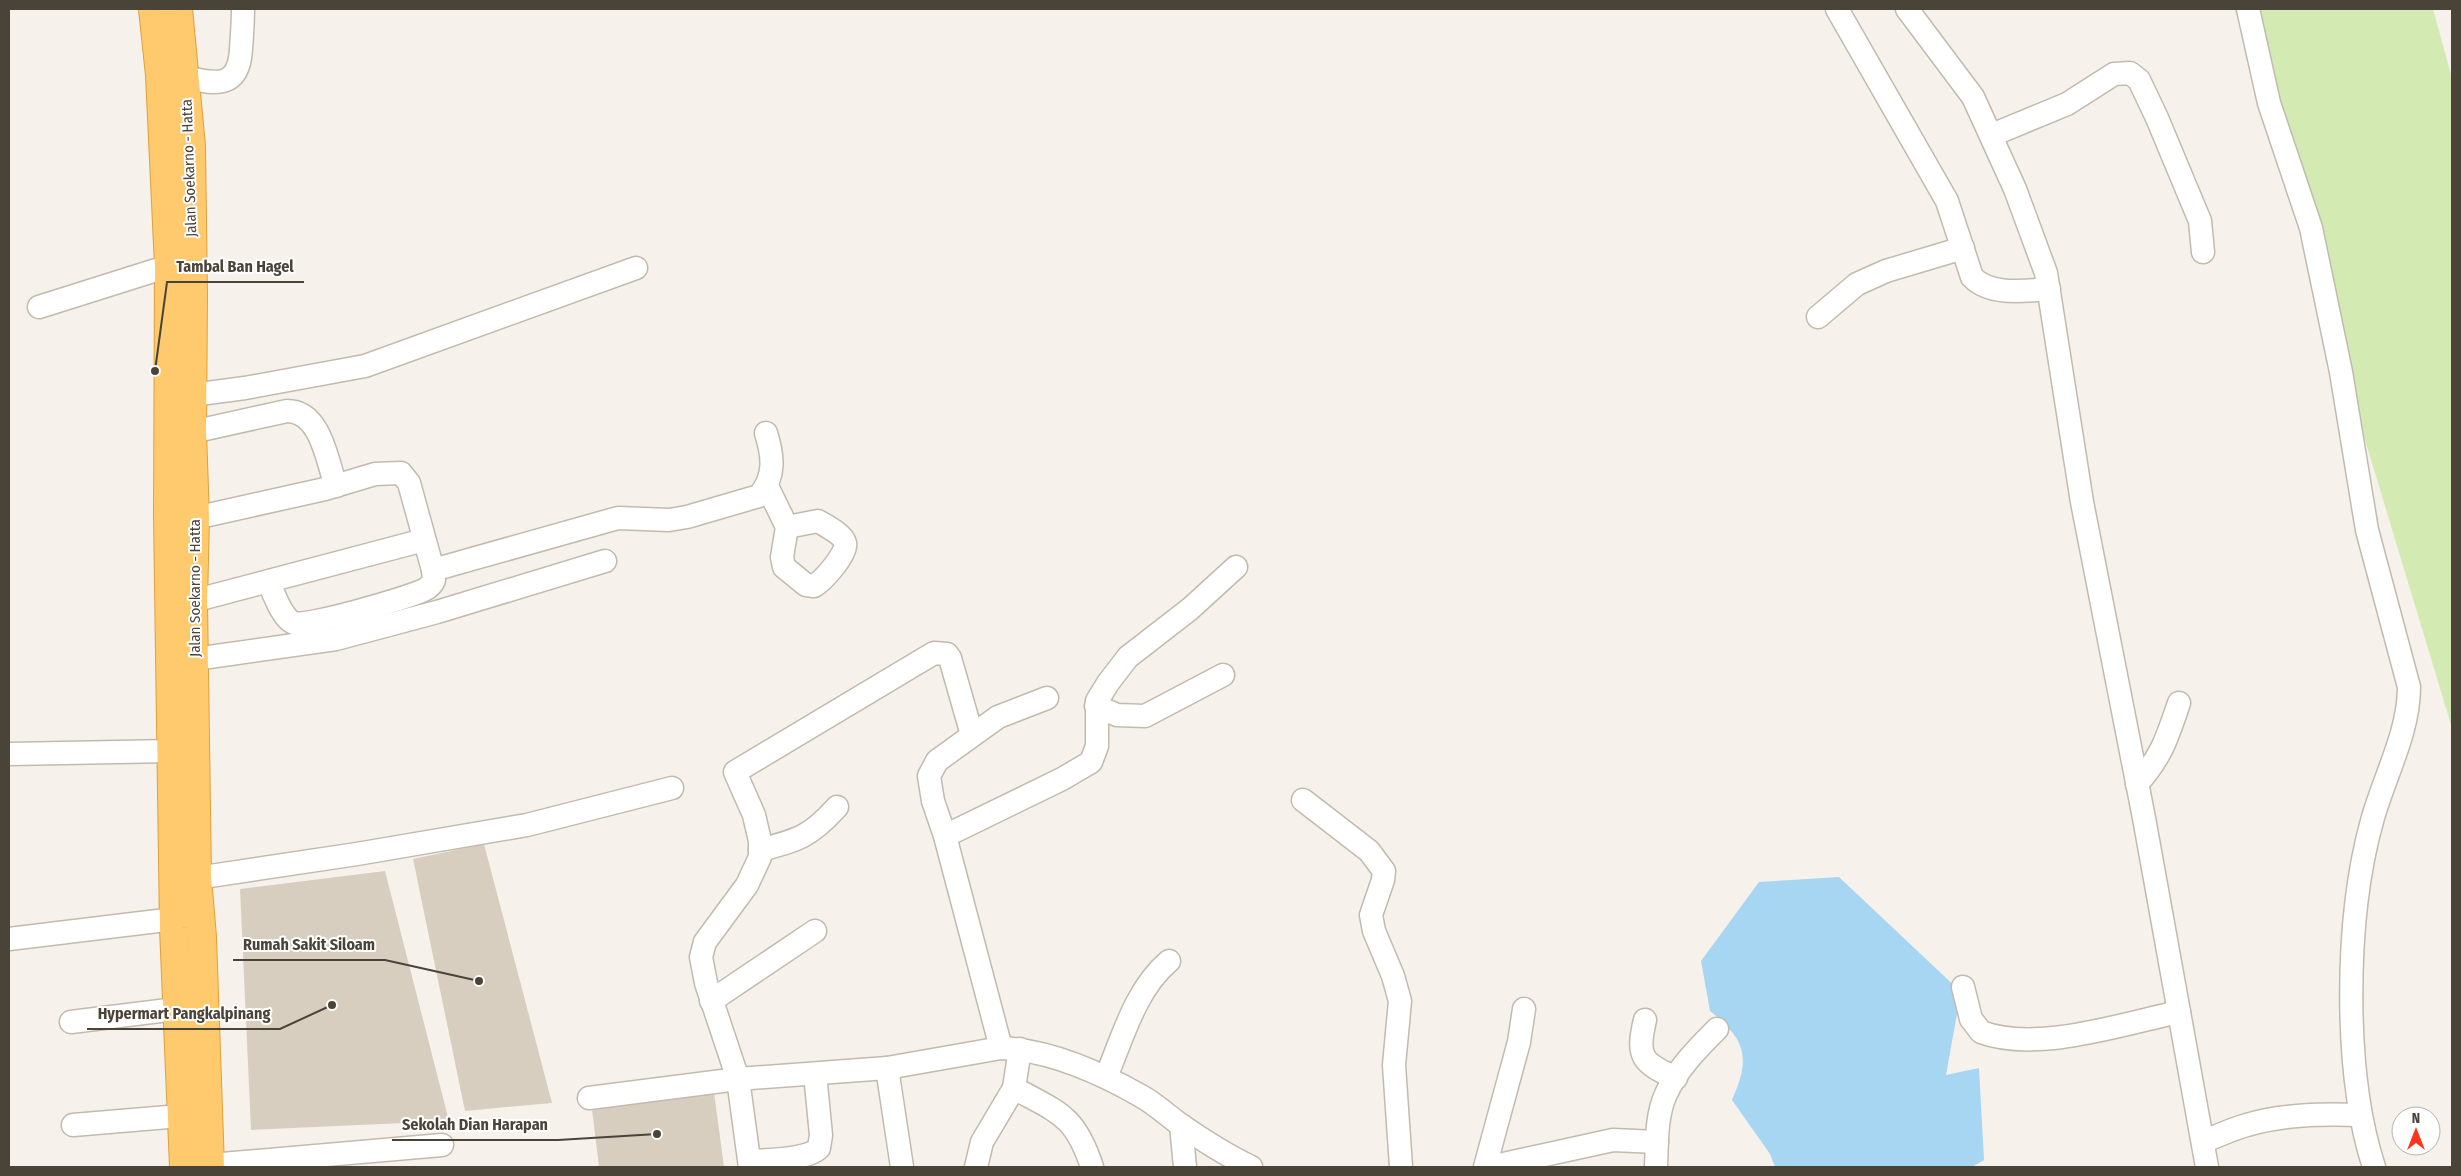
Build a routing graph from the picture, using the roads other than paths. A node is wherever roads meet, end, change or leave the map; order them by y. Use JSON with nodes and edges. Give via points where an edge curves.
{"nodes":[{"id":1,"x":153,"y":9,"type":"edge"},
{"id":2,"x":178,"y":9,"type":"edge"},
{"id":3,"x":243,"y":9,"type":"edge"},
{"id":4,"x":1837,"y":9,"type":"edge"},
{"id":5,"x":1907,"y":9,"type":"edge"},
{"id":6,"x":2248,"y":9,"type":"edge"},
{"id":7,"x":185,"y":77,"type":"junction"},
{"id":8,"x":1992,"y":135,"type":"junction"},
{"id":9,"x":1963,"y":248,"type":"junction"},
{"id":10,"x":2203,"y":252,"type":"dead end"},
{"id":11,"x":169,"y":266,"type":"junction"},
{"id":12,"x":636,"y":268,"type":"dead end"},
{"id":13,"x":2049,"y":289,"type":"junction"},
{"id":14,"x":39,"y":307,"type":"dead end"},
{"id":15,"x":1818,"y":317,"type":"dead end"},
{"id":16,"x":192,"y":395,"type":"junction"},
{"id":17,"x":192,"y":432,"type":"junction"},
{"id":18,"x":766,"y":433,"type":"dead end"},
{"id":19,"x":336,"y":486,"type":"junction"},
{"id":20,"x":767,"y":486,"type":"junction"},
{"id":21,"x":168,"y":517,"type":"junction"},
{"id":22,"x":195,"y":518,"type":"junction"},
{"id":23,"x":787,"y":527,"type":"dead end"},
{"id":24,"x":424,"y":540,"type":"junction"},
{"id":25,"x":605,"y":561,"type":"dead end"},
{"id":26,"x":1236,"y":567,"type":"dead end"},
{"id":27,"x":433,"y":570,"type":"junction"},
{"id":28,"x":269,"y":581,"type":"junction"},
{"id":29,"x":193,"y":601,"type":"junction"},
{"id":30,"x":195,"y":659,"type":"junction"},
{"id":31,"x":1223,"y":675,"type":"dead end"},
{"id":32,"x":1047,"y":698,"type":"dead end"},
{"id":33,"x":2180,"y":703,"type":"dead end"},
{"id":34,"x":1096,"y":706,"type":"junction"},
{"id":35,"x":972,"y":735,"type":"junction"},
{"id":36,"x":172,"y":751,"type":"junction"},
{"id":37,"x":9,"y":754,"type":"edge"},
{"id":38,"x":2137,"y":784,"type":"junction"},
{"id":39,"x":672,"y":788,"type":"dead end"},
{"id":40,"x":1303,"y":800,"type":"dead end"},
{"id":41,"x":837,"y":807,"type":"dead end"},
{"id":42,"x":945,"y":836,"type":"junction"},
{"id":43,"x":760,"y":850,"type":"junction"},
{"id":44,"x":197,"y":878,"type":"junction"},
{"id":45,"x":174,"y":919,"type":"junction"},
{"id":46,"x":815,"y":931,"type":"dead end"},
{"id":47,"x":9,"y":939,"type":"edge"},
{"id":48,"x":1169,"y":961,"type":"dead end"},
{"id":49,"x":1962,"y":987,"type":"dead end"},
{"id":50,"x":711,"y":1001,"type":"junction"},
{"id":51,"x":176,"y":1010,"type":"junction"},
{"id":52,"x":1524,"y":1010,"type":"dead end"},
{"id":53,"x":2179,"y":1012,"type":"junction"},
{"id":54,"x":1645,"y":1020,"type":"dead end"},
{"id":55,"x":71,"y":1022,"type":"dead end"},
{"id":56,"x":1717,"y":1029,"type":"dead end"},
{"id":57,"x":1010,"y":1048,"type":"junction"},
{"id":58,"x":886,"y":1068,"type":"junction"},
{"id":59,"x":815,"y":1074,"type":"junction"},
{"id":60,"x":1106,"y":1077,"type":"junction"},
{"id":61,"x":1676,"y":1078,"type":"junction"},
{"id":62,"x":738,"y":1079,"type":"junction"},
{"id":63,"x":1014,"y":1088,"type":"junction"},
{"id":64,"x":590,"y":1098,"type":"dead end"},
{"id":65,"x":180,"y":1116,"type":"junction"},
{"id":66,"x":2360,"y":1116,"type":"junction"},
{"id":67,"x":73,"y":1125,"type":"dead end"},
{"id":68,"x":1181,"y":1125,"type":"junction"},
{"id":69,"x":1657,"y":1142,"type":"junction"},
{"id":70,"x":2203,"y":1142,"type":"junction"},
{"id":71,"x":442,"y":1145,"type":"dead end"},
{"id":72,"x":750,"y":1164,"type":"edge"},
{"id":73,"x":201,"y":1167,"type":"edge"},
{"id":74,"x":902,"y":1167,"type":"edge"},
{"id":75,"x":976,"y":1167,"type":"edge"},
{"id":76,"x":1092,"y":1167,"type":"edge"},
{"id":77,"x":1185,"y":1167,"type":"edge"},
{"id":78,"x":1250,"y":1167,"type":"edge"},
{"id":79,"x":1401,"y":1167,"type":"edge"},
{"id":80,"x":1485,"y":1167,"type":"edge"},
{"id":81,"x":1490,"y":1167,"type":"edge"},
{"id":82,"x":1656,"y":1167,"type":"edge"},
{"id":83,"x":2207,"y":1167,"type":"edge"},
{"id":84,"x":2374,"y":1167,"type":"edge"}],
"edges":[{"from":1,"to":11,"type":"highway","name":"Jalan Soekarno - Hatta","via":[[160,75]]},
{"from":2,"to":7,"type":"highway","name":"Jalan Soekarno - Hatta"},
{"from":3,"to":7,"type":"street","via":[[240,62],[236,73],[221,81]]},
{"from":4,"to":9,"type":"street","via":[[1947,201]]},
{"from":5,"to":8,"type":"street","via":[[1973,97]]},
{"from":6,"to":66,"type":"street","via":[[2269,103],[2310,228],[2341,372],[2366,530],[2409,686],[2409,704],[2372,821],[2360,874],[2352,950],[2353,1028]]},
{"from":7,"to":16,"type":"highway","name":"Jalan Soekarno - Hatta","via":[[191,146]]},
{"from":8,"to":10,"type":"street","via":[[2067,104],[2114,74],[2130,73],[2139,80],[2157,118],[2200,221]]},
{"from":8,"to":13,"type":"street","via":[[2016,189]]},
{"from":9,"to":13,"type":"street","via":[[1972,277],[1982,284],[2009,291]]},
{"from":9,"to":15,"type":"street","via":[[1886,271],[1857,284]]},
{"from":11,"to":14,"type":"street"},
{"from":11,"to":21,"type":"highway","name":"Jalan Soekarno - Hatta"},
{"from":12,"to":16,"type":"street","via":[[365,366]]},
{"from":13,"to":38,"type":"street","via":[[2082,502]]},
{"from":16,"to":17,"type":"highway","name":"Jalan Soekarno - Hatta"},
{"from":17,"to":19,"type":"street","via":[[299,412],[318,433]]},
{"from":17,"to":22,"type":"highway","name":"Jalan Soekarno - Hatta"},
{"from":18,"to":20,"type":"street","via":[[773,466]]},
{"from":19,"to":22,"type":"street"},
{"from":19,"to":24,"type":"street","via":[[375,474],[401,473],[408,483]]},
{"from":20,"to":23,"type":"street"},
{"from":20,"to":27,"type":"street","via":[[759,496],[687,517],[669,520],[618,518]]},
{"from":21,"to":22,"type":"highway"},
{"from":21,"to":36,"type":"highway","name":"Jalan Soekarno - Hatta"},
{"from":22,"to":29,"type":"highway","name":"Jalan Soekarno - Hatta"},
{"from":24,"to":27,"type":"street"},
{"from":24,"to":28,"type":"street"},
{"from":25,"to":30,"type":"street","via":[[336,639]]},
{"from":26,"to":34,"type":"street","via":[[1190,609],[1128,657],[1103,690]]},
{"from":27,"to":28,"type":"street","via":[[433,582],[425,590],[300,623],[291,622],[286,617]]},
{"from":28,"to":29,"type":"street"},
{"from":29,"to":30,"type":"highway","name":"Jalan Soekarno - Hatta"},
{"from":30,"to":44,"type":"highway","name":"Jalan Soekarno - Hatta"},
{"from":31,"to":34,"type":"street","via":[[1145,716],[1117,715]]},
{"from":32,"to":35,"type":"street","via":[[998,716]]},
{"from":33,"to":38,"type":"street","via":[[2155,764]]},
{"from":34,"to":42,"type":"street","via":[[1097,746],[1091,762]]},
{"from":35,"to":42,"type":"street","via":[[938,761],[930,772],[932,796]]},
{"from":35,"to":43,"type":"street","via":[[949,656],[938,653],[926,657],[736,772],[754,815]]},
{"from":36,"to":37,"type":"street"},
{"from":36,"to":45,"type":"highway","name":"Jalan Soekarno - Hatta"},
{"from":38,"to":53,"type":"street"},
{"from":39,"to":44,"type":"street","via":[[527,825]]},
{"from":40,"to":79,"type":"street","via":[[1369,851],[1384,872],[1371,915],[1400,1001],[1394,1064]]},
{"from":41,"to":43,"type":"street","via":[[806,836]]},
{"from":42,"to":57,"type":"street"},
{"from":43,"to":50,"type":"street","via":[[752,876],[720,919],[702,952]]},
{"from":44,"to":73,"type":"highway","name":"Jalan Soekarno - Hatta","via":[[202,937]]},
{"from":45,"to":47,"type":"street"},
{"from":45,"to":51,"type":"highway","name":"Jalan Soekarno - Hatta"},
{"from":46,"to":50,"type":"street"},
{"from":48,"to":60,"type":"street","via":[[1140,996]]},
{"from":49,"to":53,"type":"street","via":[[1974,1026],[1980,1032],[2021,1040],[2046,1040]]},
{"from":50,"to":62,"type":"street"},
{"from":51,"to":55,"type":"street"},
{"from":51,"to":65,"type":"highway","name":"Jalan Soekarno - Hatta"},
{"from":52,"to":80,"type":"street","via":[[1519,1042]]},
{"from":53,"to":70,"type":"street"},
{"from":54,"to":61,"type":"street","via":[[1640,1047],[1644,1059]]},
{"from":56,"to":61,"type":"street","via":[[1695,1051]]},
{"from":57,"to":58,"type":"street"},
{"from":57,"to":60,"type":"street","via":[[1056,1058]]},
{"from":57,"to":63,"type":"street"},
{"from":58,"to":59,"type":"street"},
{"from":58,"to":74,"type":"street"},
{"from":59,"to":62,"type":"street"},
{"from":59,"to":72,"type":"street","via":[[821,1135],[819,1148],[812,1153]]},
{"from":60,"to":68,"type":"street","via":[[1143,1097]]},
{"from":61,"to":69,"type":"street","via":[[1666,1094]]},
{"from":62,"to":64,"type":"street"},
{"from":62,"to":72,"type":"street"},
{"from":63,"to":75,"type":"street","via":[[982,1142]]},
{"from":63,"to":76,"type":"street","via":[[1066,1117],[1084,1144]]},
{"from":65,"to":67,"type":"street"},
{"from":65,"to":73,"type":"highway","name":"Jalan Soekarno - Hatta"},
{"from":66,"to":70,"type":"street","via":[[2336,1114],[2280,1118],[2248,1124]]},
{"from":66,"to":84,"type":"street"},
{"from":68,"to":77,"type":"street"},
{"from":68,"to":78,"type":"street"},
{"from":69,"to":81,"type":"street","via":[[1613,1140]]},
{"from":69,"to":82,"type":"street"},
{"from":70,"to":83,"type":"street"},
{"from":71,"to":73,"type":"street"}]}
